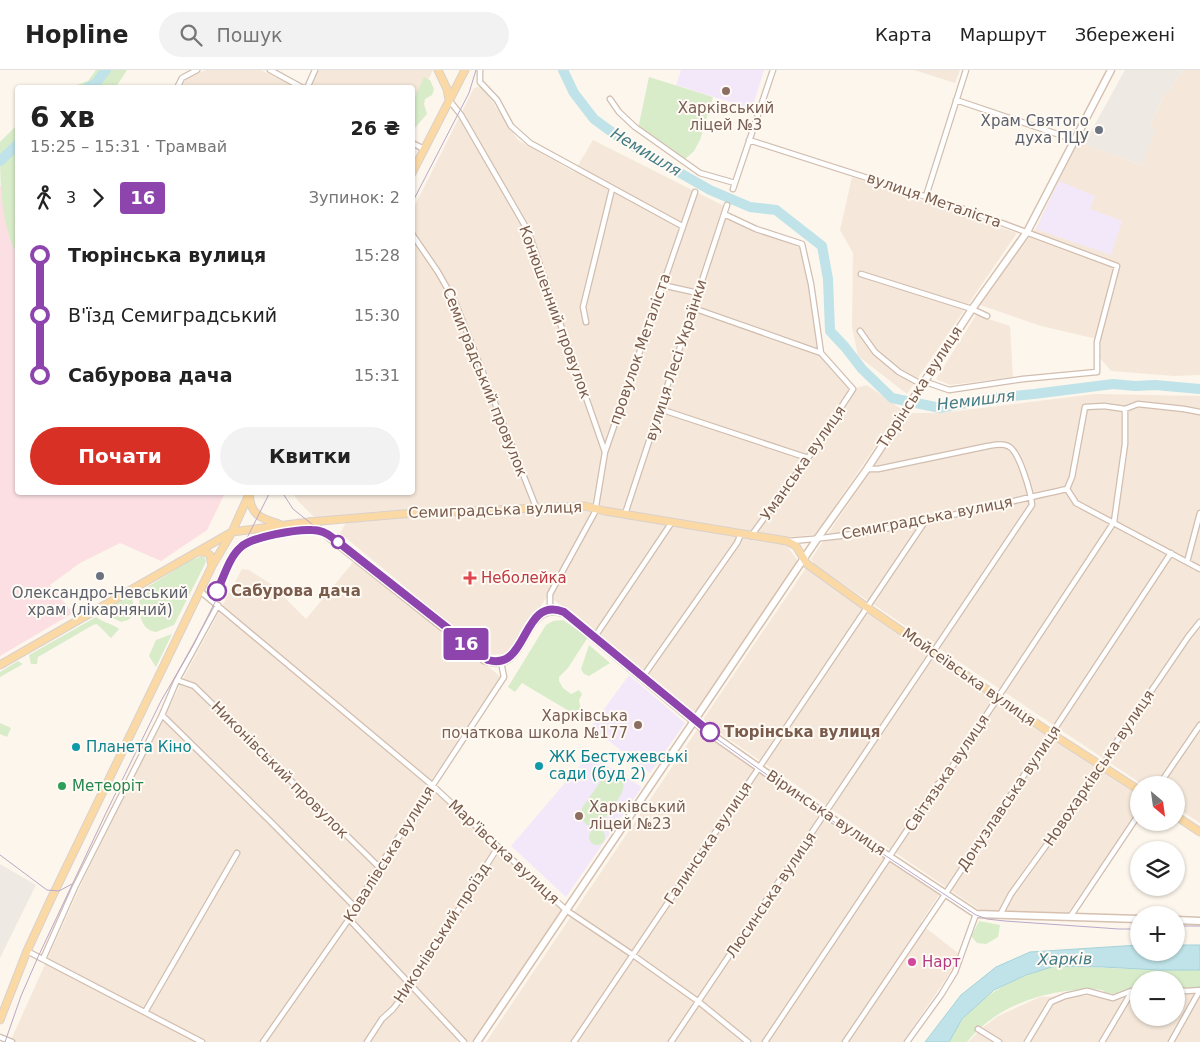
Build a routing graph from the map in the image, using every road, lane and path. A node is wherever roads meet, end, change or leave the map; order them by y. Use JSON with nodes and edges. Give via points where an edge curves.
{"nodes":[{"id":1,"x":198,"y":70,"type":"edge"},
{"id":2,"x":270,"y":70,"type":"edge"},
{"id":3,"x":316,"y":70,"type":"edge"},
{"id":4,"x":438,"y":70,"type":"edge"},
{"id":5,"x":465,"y":70,"type":"edge"},
{"id":6,"x":480,"y":70,"type":"edge"},
{"id":7,"x":773,"y":70,"type":"edge"},
{"id":8,"x":966,"y":70,"type":"edge"},
{"id":9,"x":1111,"y":70,"type":"edge"},
{"id":10,"x":178,"y":85,"type":"edge"},
{"id":11,"x":298,"y":85,"type":"edge"},
{"id":12,"x":308,"y":85,"type":"edge"},
{"id":13,"x":610,"y":99,"type":"dead end"},
{"id":14,"x":449,"y":100,"type":"junction"},
{"id":15,"x":956,"y":100,"type":"junction"},
{"id":16,"x":749,"y":140,"type":"junction"},
{"id":17,"x":1075,"y":140,"type":"junction"},
{"id":18,"x":415,"y":144,"type":"edge"},
{"id":19,"x":424,"y":149,"type":"junction"},
{"id":20,"x":415,"y":167,"type":"edge"},
{"id":21,"x":734,"y":183,"type":"junction"},
{"id":22,"x":612,"y":188,"type":"junction"},
{"id":23,"x":732,"y":189,"type":"dead end"},
{"id":24,"x":695,"y":192,"type":"dead end"},
{"id":25,"x":926,"y":196,"type":"junction"},
{"id":26,"x":727,"y":205,"type":"dead end"},
{"id":27,"x":724,"y":214,"type":"junction"},
{"id":28,"x":682,"y":226,"type":"junction"},
{"id":29,"x":1027,"y":232,"type":"junction"},
{"id":30,"x":415,"y":238,"type":"edge"},
{"id":31,"x":862,"y":274,"type":"dead end"},
{"id":32,"x":662,"y":285,"type":"junction"},
{"id":33,"x":698,"y":293,"type":"junction"},
{"id":34,"x":693,"y":308,"type":"junction"},
{"id":35,"x":972,"y":309,"type":"junction"},
{"id":36,"x":987,"y":316,"type":"dead end"},
{"id":37,"x":586,"y":322,"type":"dead end"},
{"id":38,"x":860,"y":331,"type":"dead end"},
{"id":39,"x":821,"y":353,"type":"junction"},
{"id":40,"x":921,"y":385,"type":"junction"},
{"id":41,"x":660,"y":409,"type":"junction"},
{"id":42,"x":1125,"y":409,"type":"junction"},
{"id":43,"x":1200,"y":412,"type":"edge"},
{"id":44,"x":605,"y":452,"type":"junction"},
{"id":45,"x":808,"y":458,"type":"junction"},
{"id":46,"x":867,"y":469,"type":"junction"},
{"id":47,"x":1067,"y":489,"type":"junction"},
{"id":48,"x":249,"y":495,"type":"edge"},
{"id":49,"x":250,"y":495,"type":"edge"},
{"id":50,"x":1032,"y":497,"type":"junction"},
{"id":51,"x":536,"y":507,"type":"junction"},
{"id":52,"x":596,"y":507,"type":"junction"},
{"id":53,"x":1200,"y":513,"type":"edge"},
{"id":54,"x":625,"y":514,"type":"junction"},
{"id":55,"x":926,"y":520,"type":"junction"},
{"id":56,"x":310,"y":522,"type":"junction"},
{"id":57,"x":672,"y":522,"type":"junction"},
{"id":58,"x":1114,"y":522,"type":"junction"},
{"id":59,"x":282,"y":525,"type":"junction"},
{"id":60,"x":232,"y":532,"type":"junction"},
{"id":61,"x":741,"y":534,"type":"junction"},
{"id":62,"x":751,"y":536,"type":"junction"},
{"id":63,"x":817,"y":539,"type":"junction"},
{"id":64,"x":787,"y":541,"type":"junction"},
{"id":65,"x":195,"y":553,"type":"junction"},
{"id":66,"x":1171,"y":553,"type":"junction"},
{"id":67,"x":804,"y":558,"type":"junction"},
{"id":68,"x":1188,"y":562,"type":"junction"},
{"id":69,"x":212,"y":566,"type":"junction"},
{"id":70,"x":1200,"y":569,"type":"edge"},
{"id":71,"x":200,"y":591,"type":"junction"},
{"id":72,"x":218,"y":606,"type":"junction"},
{"id":73,"x":868,"y":608,"type":"junction"},
{"id":74,"x":550,"y":610,"type":"junction"},
{"id":75,"x":1200,"y":622,"type":"edge"},
{"id":76,"x":594,"y":638,"type":"junction"},
{"id":77,"x":933,"y":652,"type":"junction"},
{"id":78,"x":501,"y":662,"type":"junction"},
{"id":79,"x":0,"y":665,"type":"edge"},
{"id":80,"x":642,"y":678,"type":"junction"},
{"id":81,"x":177,"y":680,"type":"junction"},
{"id":82,"x":998,"y":697,"type":"junction"},
{"id":83,"x":162,"y":715,"type":"junction"},
{"id":84,"x":694,"y":720,"type":"junction"},
{"id":85,"x":1200,"y":725,"type":"edge"},
{"id":86,"x":1052,"y":734,"type":"junction"},
{"id":87,"x":758,"y":767,"type":"junction"},
{"id":88,"x":1103,"y":767,"type":"junction"},
{"id":89,"x":1165,"y":776,"type":"edge"},
{"id":90,"x":1130,"y":784,"type":"edge"},
{"id":91,"x":432,"y":785,"type":"junction"},
{"id":92,"x":825,"y":814,"type":"junction"},
{"id":93,"x":1185,"y":821,"type":"edge"},
{"id":94,"x":1130,"y":827,"type":"edge"},
{"id":95,"x":1199,"y":829,"type":"edge"},
{"id":96,"x":498,"y":847,"type":"junction"},
{"id":97,"x":237,"y":853,"type":"dead end"},
{"id":98,"x":890,"y":857,"type":"junction"},
{"id":99,"x":379,"y":867,"type":"junction"},
{"id":100,"x":946,"y":894,"type":"junction"},
{"id":101,"x":356,"y":908,"type":"junction"},
{"id":102,"x":566,"y":910,"type":"junction"},
{"id":103,"x":976,"y":914,"type":"junction"},
{"id":104,"x":1000,"y":915,"type":"junction"},
{"id":105,"x":1070,"y":917,"type":"junction"},
{"id":106,"x":349,"y":919,"type":"junction"},
{"id":107,"x":1130,"y":919,"type":"edge"},
{"id":108,"x":1185,"y":920,"type":"edge"},
{"id":109,"x":1200,"y":921,"type":"edge"},
{"id":110,"x":27,"y":951,"type":"junction"},
{"id":111,"x":633,"y":954,"type":"junction"},
{"id":112,"x":43,"y":959,"type":"junction"},
{"id":113,"x":410,"y":985,"type":"junction"},
{"id":114,"x":1200,"y":990,"type":"edge"},
{"id":115,"x":1130,"y":991,"type":"edge"},
{"id":116,"x":1185,"y":991,"type":"edge"},
{"id":117,"x":1130,"y":993,"type":"edge"},
{"id":118,"x":700,"y":1002,"type":"junction"},
{"id":119,"x":145,"y":1012,"type":"junction"},
{"id":120,"x":0,"y":1020,"type":"edge"},
{"id":121,"x":978,"y":1029,"type":"dead end"},
{"id":122,"x":0,"y":1037,"type":"edge"},
{"id":123,"x":12,"y":1042,"type":"edge"},
{"id":124,"x":202,"y":1042,"type":"edge"},
{"id":125,"x":263,"y":1042,"type":"edge"},
{"id":126,"x":367,"y":1042,"type":"edge"},
{"id":127,"x":464,"y":1042,"type":"edge"},
{"id":128,"x":477,"y":1042,"type":"edge"},
{"id":129,"x":574,"y":1042,"type":"edge"},
{"id":130,"x":671,"y":1042,"type":"edge"},
{"id":131,"x":748,"y":1042,"type":"edge"},
{"id":132,"x":765,"y":1042,"type":"edge"},
{"id":133,"x":845,"y":1042,"type":"edge"},
{"id":134,"x":907,"y":1042,"type":"edge"},
{"id":135,"x":999,"y":1042,"type":"edge"},
{"id":136,"x":1027,"y":1042,"type":"edge"},
{"id":137,"x":1102,"y":1042,"type":"edge"},
{"id":138,"x":1171,"y":1042,"type":"edge"}],
"edges":[{"from":1,"to":10,"type":"street","via":[[182,78]]},
{"from":2,"to":11,"type":"street"},
{"from":3,"to":12,"type":"street"},
{"from":4,"to":14,"type":"main road"},
{"from":5,"to":14,"type":"main road"},
{"from":6,"to":22,"type":"street","via":[[480,82],[496,98],[516,131],[530,143]]},
{"from":7,"to":16,"type":"street"},
{"from":8,"to":15,"type":"street"},
{"from":9,"to":17,"type":"main road","name":"Тюрінська вулиця"},
{"from":13,"to":21,"type":"street","via":[[635,127],[700,173]]},
{"from":14,"to":19,"type":"main road"},
{"from":14,"to":44,"type":"street","name":"Конюшенний провулок","via":[[461,115],[528,231]]},
{"from":15,"to":17,"type":"street"},
{"from":15,"to":25,"type":"street"},
{"from":16,"to":21,"type":"street"},
{"from":16,"to":25,"type":"street","name":"вулиця Металіста"},
{"from":17,"to":29,"type":"main road","name":"Тюрінська вулиця"},
{"from":18,"to":19,"type":"street"},
{"from":19,"to":20,"type":"main road"},
{"from":21,"to":23,"type":"street"},
{"from":22,"to":28,"type":"street"},
{"from":22,"to":37,"type":"street","via":[[583,308]]},
{"from":24,"to":28,"type":"street","name":"провулок Металіста"},
{"from":25,"to":29,"type":"street","name":"вулиця Металіста"},
{"from":26,"to":27,"type":"street","name":"вулиця Лесі Українки"},
{"from":27,"to":33,"type":"street","name":"вулиця Лесі Українки"},
{"from":27,"to":39,"type":"street","via":[[756,229],[802,244]]},
{"from":28,"to":32,"type":"street","name":"провулок Металіста"},
{"from":29,"to":35,"type":"main road","name":"Тюрінська вулиця"},
{"from":29,"to":40,"type":"street","name":"вулиця Металіста","via":[[1117,266],[1097,342],[1097,372],[949,390]]},
{"from":30,"to":51,"type":"street","name":"Семиградський провулок","via":[[455,302]]},
{"from":31,"to":35,"type":"street"},
{"from":32,"to":33,"type":"street"},
{"from":32,"to":44,"type":"street","name":"провулок Металіста"},
{"from":33,"to":34,"type":"street","name":"вулиця Лесі Українки"},
{"from":34,"to":39,"type":"street"},
{"from":34,"to":41,"type":"street","name":"вулиця Лесі Українки"},
{"from":35,"to":36,"type":"street"},
{"from":35,"to":40,"type":"main road","name":"Тюрінська вулиця"},
{"from":38,"to":40,"type":"street","via":[[875,352]]},
{"from":39,"to":45,"type":"street","name":"Уманська вулиця","via":[[853,389]]},
{"from":40,"to":46,"type":"main road","name":"Тюрінська вулиця"},
{"from":41,"to":45,"type":"street"},
{"from":41,"to":54,"type":"street","name":"вулиця Лесі Українки"},
{"from":42,"to":43,"type":"street","via":[[1138,404]]},
{"from":42,"to":47,"type":"street","via":[[1085,407]]},
{"from":42,"to":58,"type":"street","name":"Світязька вулиця","via":[[1126,444]]},
{"from":44,"to":52,"type":"street","name":"провулок Металіста"},
{"from":45,"to":62,"type":"street","name":"Уманська вулиця"},
{"from":46,"to":50,"type":"street","via":[[1004,444],[1016,453]]},
{"from":46,"to":63,"type":"main road","name":"Тюрінська вулиця"},
{"from":47,"to":50,"type":"street","name":"Семиградська вулиця"},
{"from":47,"to":58,"type":"street","via":[[1076,503]]},
{"from":48,"to":60,"type":"main road"},
{"from":49,"to":59,"type":"main road","via":[[251,507],[257,515]]},
{"from":50,"to":55,"type":"street","name":"Семиградська вулиця"},
{"from":50,"to":77,"type":"street","name":"Люсинська вулиця","via":[[1031,509]]},
{"from":51,"to":52,"type":"main road","name":"Семиградська вулиця"},
{"from":51,"to":56,"type":"main road","name":"Семиградська вулиця"},
{"from":52,"to":54,"type":"main road","name":"Семиградська вулиця"},
{"from":52,"to":74,"type":"street","via":[[550,594]]},
{"from":53,"to":68,"type":"street"},
{"from":54,"to":57,"type":"main road","name":"Семиградська вулиця"},
{"from":55,"to":63,"type":"street","name":"Семиградська вулиця"},
{"from":55,"to":73,"type":"street","name":"Галинська вулиця"},
{"from":56,"to":59,"type":"main road","name":"Семиградська вулиця"},
{"from":56,"to":78,"type":"main road","via":[[484,660]]},
{"from":57,"to":61,"type":"main road","name":"Семиградська вулиця"},
{"from":57,"to":76,"type":"street"},
{"from":58,"to":66,"type":"street"},
{"from":58,"to":82,"type":"street","name":"Світязька вулиця"},
{"from":59,"to":60,"type":"main road","name":"Семиградська вулиця"},
{"from":60,"to":65,"type":"main road"},
{"from":60,"to":69,"type":"main road"},
{"from":61,"to":62,"type":"main road","name":"Семиградська вулиця"},
{"from":61,"to":80,"type":"street"},
{"from":62,"to":64,"type":"main road","name":"Семиградська вулиця"},
{"from":63,"to":64,"type":"street","name":"Семиградська вулиця"},
{"from":63,"to":67,"type":"main road","name":"Тюрінська вулиця"},
{"from":64,"to":67,"type":"main road","via":[[796,546]]},
{"from":65,"to":69,"type":"main road","via":[[208,553]]},
{"from":65,"to":79,"type":"main road"},
{"from":66,"to":68,"type":"street"},
{"from":66,"to":86,"type":"street","name":"Донузлавська вулиця"},
{"from":67,"to":73,"type":"main road","name":"Мойсеївська вулиця","via":[[807,564]]},
{"from":67,"to":84,"type":"main road","name":"Тюрінська вулиця"},
{"from":68,"to":70,"type":"street"},
{"from":69,"to":71,"type":"main road"},
{"from":71,"to":72,"type":"street","name":"Мар'ївська вулиця"},
{"from":71,"to":110,"type":"main road"},
{"from":72,"to":81,"type":"street"},
{"from":72,"to":91,"type":"street","name":"Мар'ївська вулиця"},
{"from":73,"to":77,"type":"main road","name":"Мойсеївська вулиця"},
{"from":73,"to":87,"type":"street","name":"Галинська вулиця"},
{"from":74,"to":76,"type":"main road","name":"Віринська вулиця","via":[[564,614]]},
{"from":74,"to":78,"type":"main road","via":[[537,618],[515,653]]},
{"from":75,"to":88,"type":"street","name":"Новохарківська вулиця"},
{"from":76,"to":80,"type":"main road","name":"Віринська вулиця"},
{"from":77,"to":82,"type":"main road","name":"Мойсеївська вулиця"},
{"from":77,"to":92,"type":"street","name":"Люсинська вулиця"},
{"from":78,"to":91,"type":"street","name":"Ковалівська вулиця","via":[[504,677]]},
{"from":80,"to":84,"type":"main road","name":"Віринська вулиця"},
{"from":81,"to":83,"type":"street"},
{"from":81,"to":99,"type":"street","name":"Никонівський провулок","via":[[194,686]]},
{"from":82,"to":86,"type":"main road","name":"Мойсеївська вулиця"},
{"from":82,"to":98,"type":"street","name":"Світязька вулиця"},
{"from":83,"to":101,"type":"street"},
{"from":83,"to":112,"type":"street","via":[[75,887]]},
{"from":84,"to":87,"type":"main road","name":"Віринська вулиця"},
{"from":84,"to":102,"type":"main road","name":"Тюрінська вулиця"},
{"from":85,"to":89,"type":"street"},
{"from":86,"to":88,"type":"main road","name":"Мойсеївська вулиця"},
{"from":86,"to":100,"type":"street","name":"Донузлавська вулиця"},
{"from":87,"to":92,"type":"main road","name":"Віринська вулиця"},
{"from":87,"to":111,"type":"street","name":"Галинська вулиця"},
{"from":88,"to":90,"type":"main road","name":"Мойсеївська вулиця"},
{"from":88,"to":104,"type":"street","name":"Новохарківська вулиця","via":[[1011,894]]},
{"from":91,"to":96,"type":"street","name":"Мар'ївська вулиця"},
{"from":91,"to":99,"type":"street","name":"Ковалівська вулиця"},
{"from":92,"to":98,"type":"main road","name":"Віринська вулиця"},
{"from":92,"to":118,"type":"street","name":"Люсинська вулиця"},
{"from":93,"to":95,"type":"main road"},
{"from":94,"to":105,"type":"street"},
{"from":96,"to":102,"type":"street","name":"Мар'ївська вулиця"},
{"from":96,"to":113,"type":"street","name":"Никонівський проїзд"},
{"from":97,"to":119,"type":"street"},
{"from":98,"to":100,"type":"main road","name":"Віринська вулиця"},
{"from":98,"to":132,"type":"street","name":"Світязька вулиця"},
{"from":99,"to":101,"type":"street","name":"Ковалівська вулиця"},
{"from":100,"to":103,"type":"main road","name":"Віринська вулиця"},
{"from":100,"to":133,"type":"street","name":"Донузлавська вулиця"},
{"from":101,"to":106,"type":"street","name":"Ковалівська вулиця"},
{"from":102,"to":111,"type":"street","name":"Мар'ївська вулиця"},
{"from":102,"to":128,"type":"main road","name":"Тюрінська вулиця"},
{"from":103,"to":104,"type":"main road"},
{"from":103,"to":134,"type":"street","via":[[955,972]]},
{"from":104,"to":105,"type":"main road"},
{"from":105,"to":107,"type":"main road"},
{"from":106,"to":113,"type":"street"},
{"from":106,"to":125,"type":"street","name":"Ковалівська вулиця"},
{"from":108,"to":109,"type":"main road"},
{"from":110,"to":112,"type":"street"},
{"from":110,"to":120,"type":"main road"},
{"from":111,"to":118,"type":"street","name":"Мар'ївська вулиця"},
{"from":111,"to":129,"type":"street","name":"Галинська вулиця"},
{"from":112,"to":119,"type":"street"},
{"from":113,"to":126,"type":"street","name":"Никонівський проїзд"},
{"from":113,"to":127,"type":"street"},
{"from":114,"to":116,"type":"street"},
{"from":114,"to":138,"type":"street"},
{"from":115,"to":136,"type":"street","via":[[1113,998],[1087,992],[1051,1002]]},
{"from":117,"to":137,"type":"street"},
{"from":118,"to":130,"type":"street","name":"Люсинська вулиця"},
{"from":118,"to":131,"type":"street","name":"Мар'ївська вулиця"},
{"from":119,"to":124,"type":"street"},
{"from":121,"to":135,"type":"street"},
{"from":122,"to":123,"type":"street"}]}
